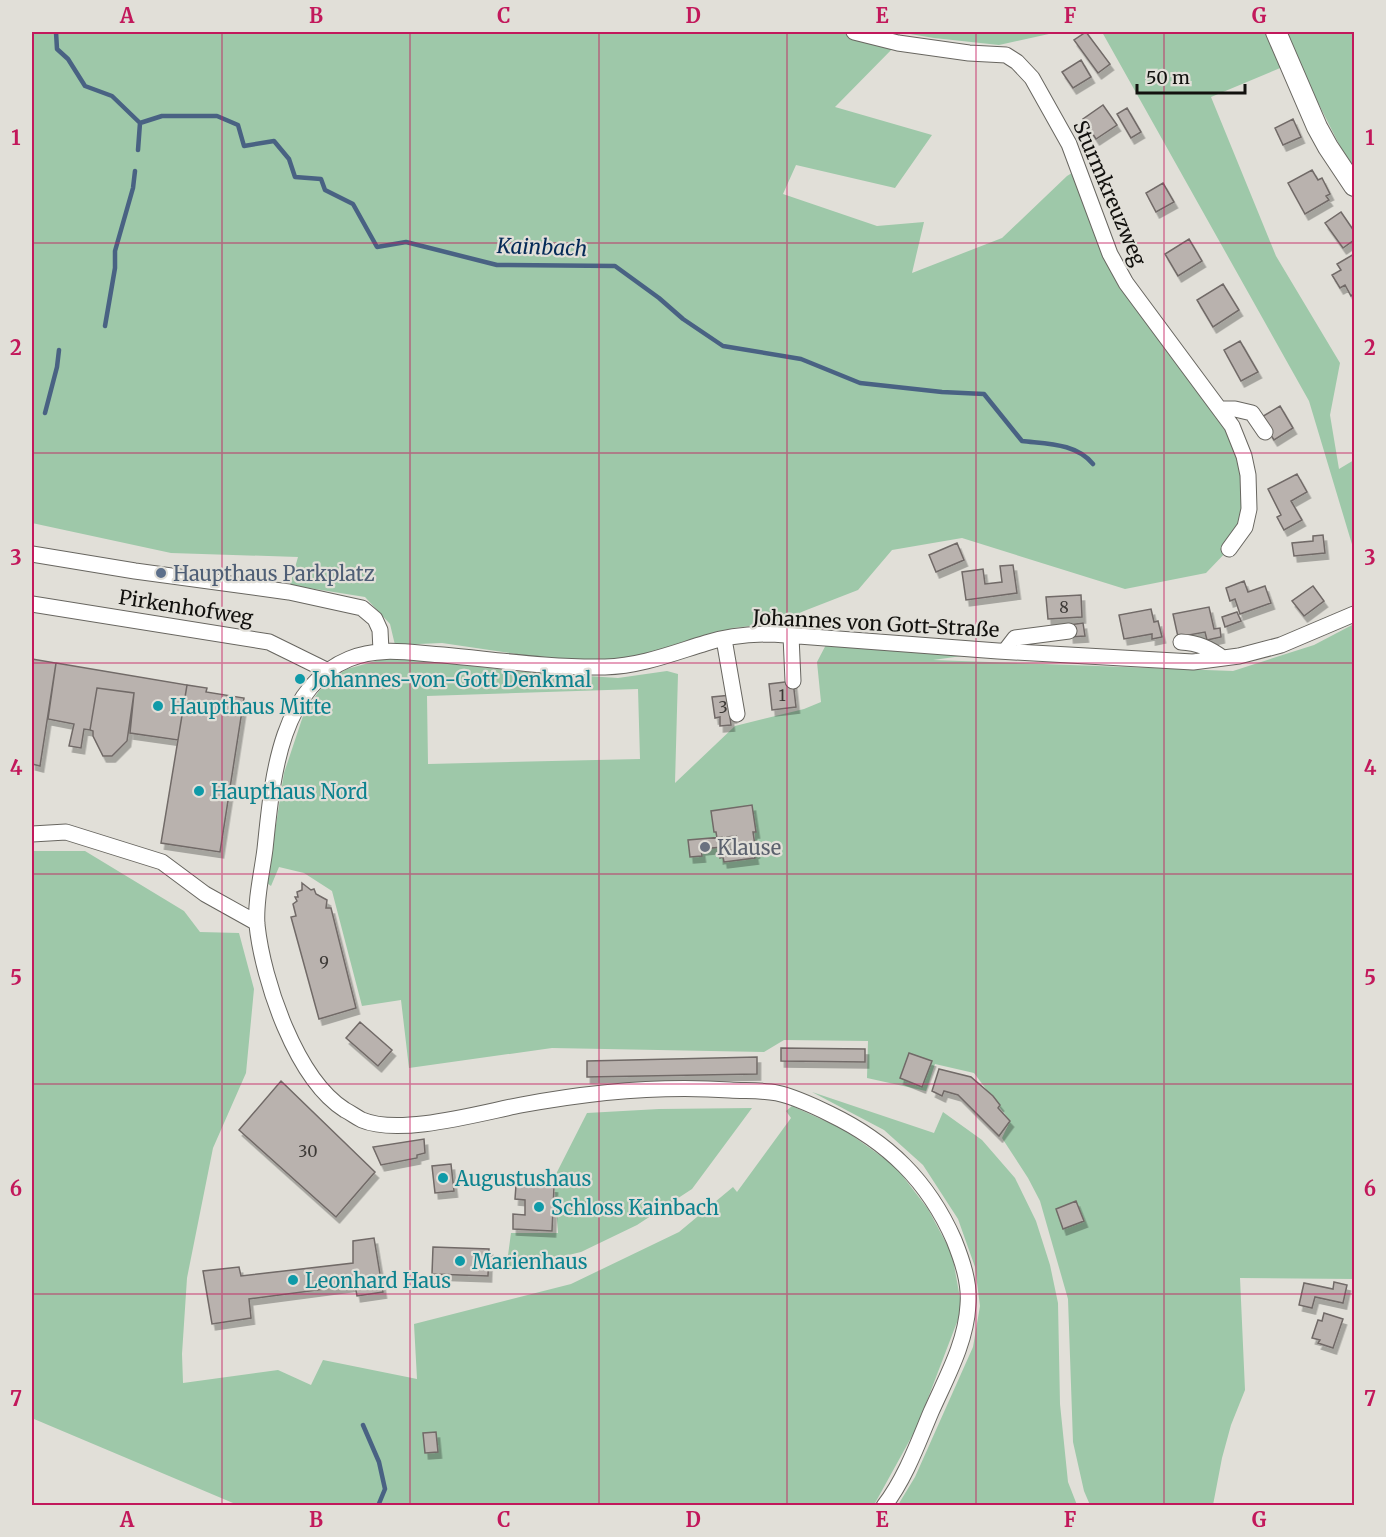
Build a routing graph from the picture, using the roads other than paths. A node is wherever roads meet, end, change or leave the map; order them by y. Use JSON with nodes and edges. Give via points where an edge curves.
{"nodes":[{"id":1,"x":854,"y":32,"type":"edge"},
{"id":2,"x":1276,"y":32,"type":"edge"},
{"id":3,"x":1354,"y":186,"type":"edge"},
{"id":4,"x":1221,"y":409,"type":"junction"},
{"id":5,"x":1265,"y":432,"type":"dead end"},
{"id":6,"x":1229,"y":549,"type":"dead end"},
{"id":7,"x":32,"y":554,"type":"edge"},
{"id":8,"x":32,"y":604,"type":"edge"},
{"id":9,"x":1354,"y":614,"type":"edge"},
{"id":10,"x":1070,"y":631,"type":"dead end"},
{"id":11,"x":791,"y":636,"type":"junction"},
{"id":12,"x":724,"y":639,"type":"junction"},
{"id":13,"x":1181,"y":642,"type":"dead end"},
{"id":14,"x":381,"y":651,"type":"junction"},
{"id":15,"x":1005,"y":651,"type":"junction"},
{"id":16,"x":1223,"y":658,"type":"junction"},
{"id":17,"x":328,"y":671,"type":"junction"},
{"id":18,"x":793,"y":681,"type":"dead end"},
{"id":19,"x":737,"y":714,"type":"dead end"},
{"id":20,"x":32,"y":834,"type":"edge"},
{"id":21,"x":257,"y":922,"type":"junction"},
{"id":22,"x":884,"y":1506,"type":"edge"}],
"edges":[{"from":1,"to":4,"type":"street","name":"Sturmkreuzweg","via":[[898,43],[1006,55],[1017,62],[1032,78],[1070,144],[1110,254],[1126,282]]},
{"from":2,"to":3,"type":"main road","via":[[1317,127]]},
{"from":4,"to":5,"type":"street","via":[[1252,412]]},
{"from":4,"to":6,"type":"street","name":"Sturmkreuzweg","via":[[1232,426],[1248,475],[1245,527]]},
{"from":7,"to":14,"type":"street","via":[[289,592],[362,608],[375,619],[380,630]]},
{"from":8,"to":17,"type":"street","name":"Pirkenhofweg","via":[[269,642]]},
{"from":9,"to":16,"type":"street","name":"Johannes von Gott-Straße","via":[[1281,645]]},
{"from":10,"to":15,"type":"street","via":[[1015,638]]},
{"from":11,"to":12,"type":"street","name":"Johannes von Gott-Straße","via":[[750,634]]},
{"from":11,"to":15,"type":"street","name":"Johannes von Gott-Straße"},
{"from":11,"to":18,"type":"street"},
{"from":12,"to":14,"type":"street","name":"Johannes von Gott-Straße","via":[[649,662],[609,667]]},
{"from":12,"to":19,"type":"street"},
{"from":13,"to":16,"type":"street","via":[[1210,648]]},
{"from":14,"to":17,"type":"street","name":"Johannes von Gott-Straße","via":[[351,658]]},
{"from":15,"to":16,"type":"street","name":"Johannes von Gott-Straße","via":[[1193,662]]},
{"from":17,"to":21,"type":"street","name":"Johannes von Gott-Straße","via":[[293,712],[280,751]]},
{"from":20,"to":21,"type":"street","via":[[66,832],[162,862],[205,894]]},
{"from":21,"to":22,"type":"street","name":"Johannes von Gott-Straße","via":[[268,978],[295,1049],[323,1091],[363,1121],[388,1126],[421,1124],[575,1095],[656,1088],[747,1091],[779,1094],[813,1105],[853,1125],[899,1158],[946,1222],[962,1260],[969,1298],[960,1346],[903,1475]]}]}
